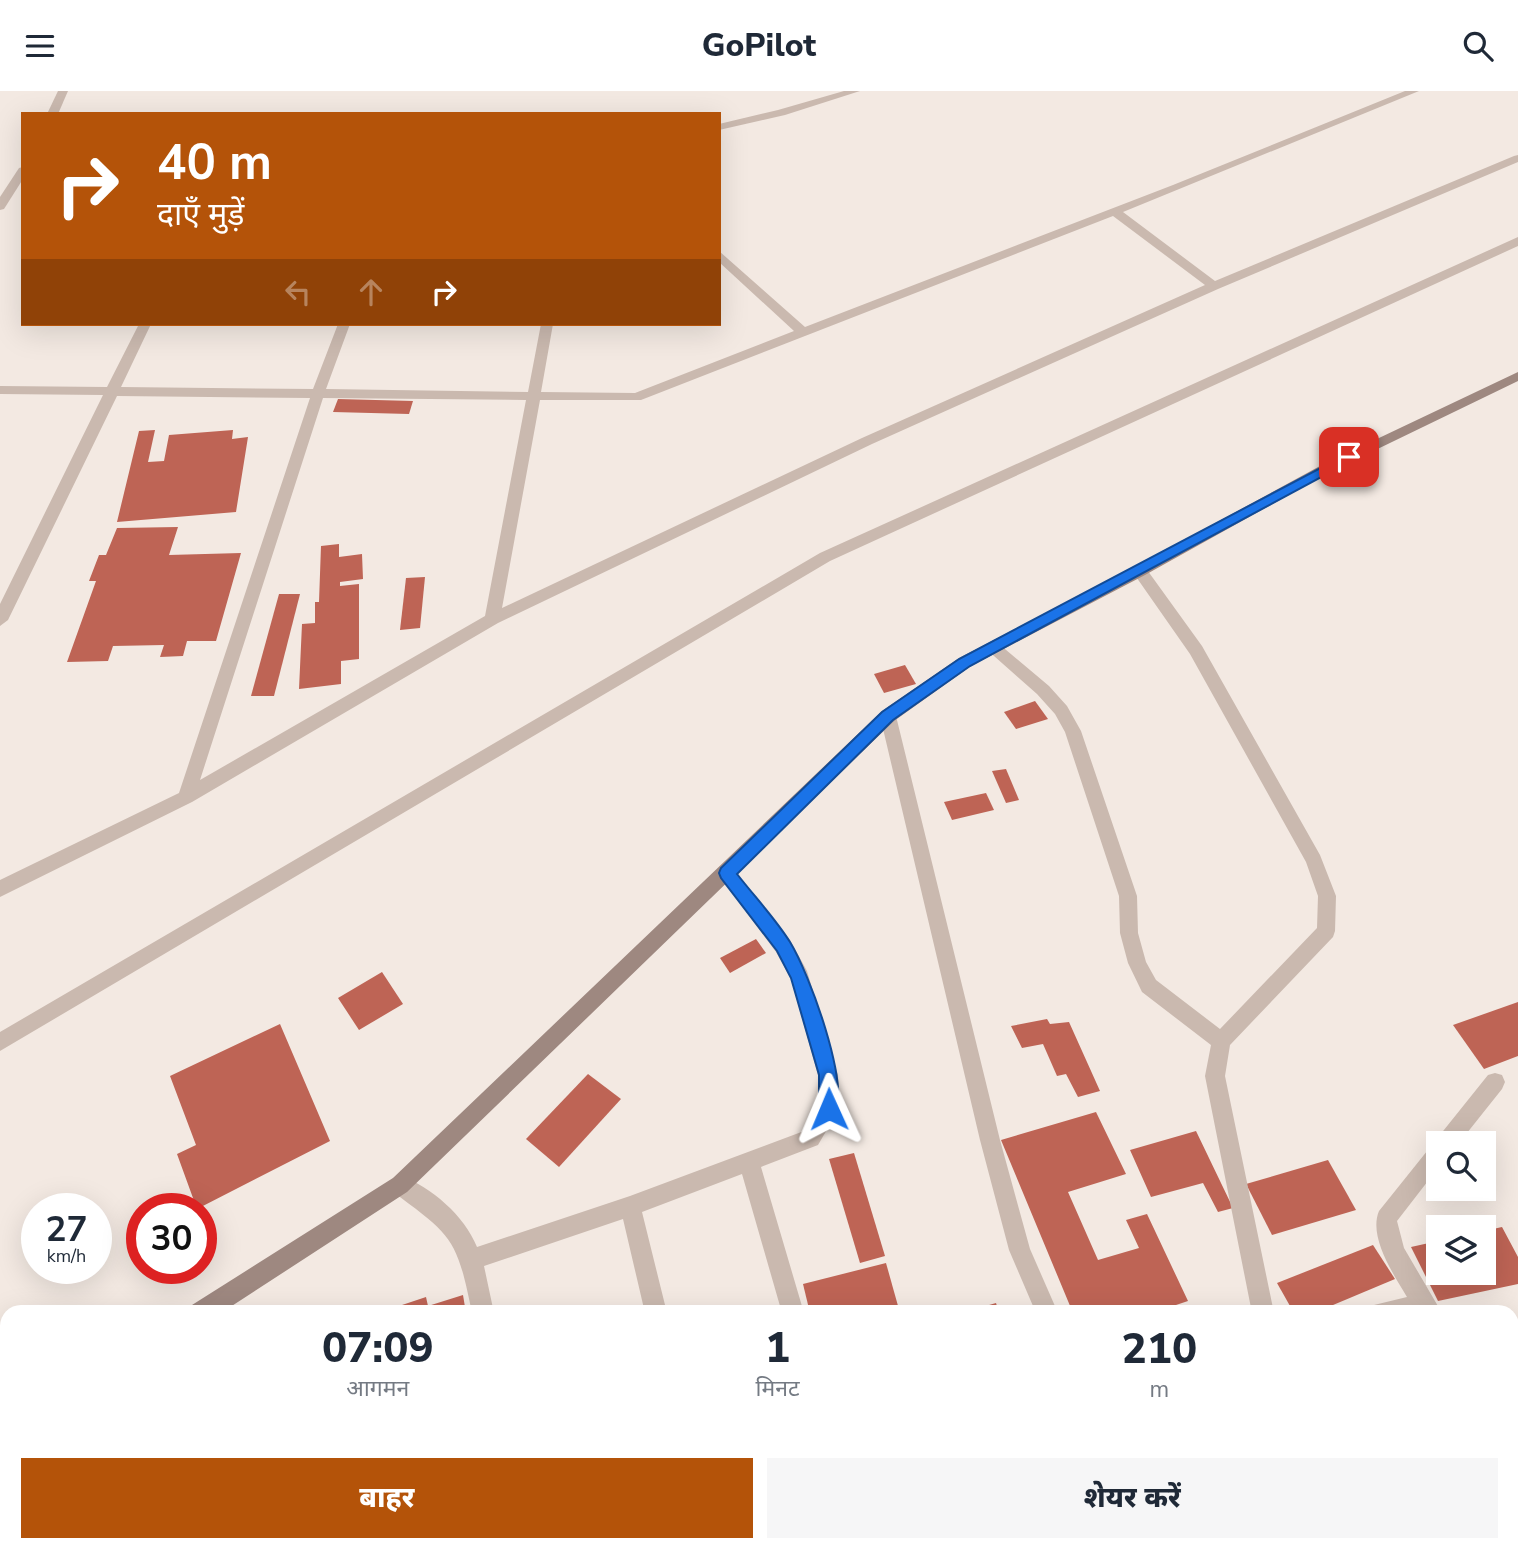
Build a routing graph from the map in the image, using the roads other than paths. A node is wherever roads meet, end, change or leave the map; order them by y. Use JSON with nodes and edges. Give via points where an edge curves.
{"nodes":[{"id":1,"x":63,"y":91,"type":"edge"},
{"id":2,"x":855,"y":91,"type":"edge"},
{"id":3,"x":1414,"y":91,"type":"edge"},
{"id":4,"x":53,"y":112,"type":"edge"},
{"id":5,"x":721,"y":127,"type":"edge"},
{"id":6,"x":1518,"y":158,"type":"edge"},
{"id":7,"x":21,"y":173,"type":"edge"},
{"id":8,"x":0,"y":206,"type":"edge"},
{"id":9,"x":1115,"y":212,"type":"junction"},
{"id":10,"x":1518,"y":241,"type":"edge"},
{"id":11,"x":721,"y":257,"type":"edge"},
{"id":12,"x":1214,"y":286,"type":"junction"},
{"id":13,"x":144,"y":326,"type":"edge"},
{"id":14,"x":343,"y":326,"type":"edge"},
{"id":15,"x":547,"y":326,"type":"edge"},
{"id":16,"x":804,"y":333,"type":"junction"},
{"id":17,"x":1518,"y":376,"type":"edge"},
{"id":18,"x":0,"y":390,"type":"edge"},
{"id":19,"x":113,"y":390,"type":"junction"},
{"id":20,"x":318,"y":393,"type":"junction"},
{"id":21,"x":533,"y":396,"type":"junction"},
{"id":22,"x":1140,"y":571,"type":"junction"},
{"id":23,"x":492,"y":619,"type":"junction"},
{"id":24,"x":0,"y":620,"type":"edge"},
{"id":25,"x":993,"y":647,"type":"junction"},
{"id":26,"x":888,"y":716,"type":"junction"},
{"id":27,"x":186,"y":797,"type":"junction"},
{"id":28,"x":727,"y":873,"type":"junction"},
{"id":29,"x":0,"y":889,"type":"edge"},
{"id":30,"x":1221,"y":1041,"type":"junction"},
{"id":31,"x":0,"y":1042,"type":"edge"},
{"id":32,"x":1494,"y":1082,"type":"dead end"},
{"id":33,"x":1455,"y":1131,"type":"edge"},
{"id":34,"x":749,"y":1162,"type":"junction"},
{"id":35,"x":1426,"y":1167,"type":"edge"},
{"id":36,"x":400,"y":1185,"type":"junction"},
{"id":37,"x":630,"y":1206,"type":"junction"},
{"id":38,"x":471,"y":1260,"type":"junction"},
{"id":39,"x":212,"y":1305,"type":"edge"},
{"id":40,"x":480,"y":1305,"type":"edge"},
{"id":41,"x":654,"y":1305,"type":"edge"},
{"id":42,"x":791,"y":1305,"type":"edge"},
{"id":43,"x":1044,"y":1305,"type":"edge"},
{"id":44,"x":1262,"y":1305,"type":"edge"},
{"id":45,"x":1426,"y":1305,"type":"edge"}],
"edges":[{"from":1,"to":4,"type":"street"},
{"from":2,"to":5,"type":"street"},
{"from":3,"to":9,"type":"street"},
{"from":6,"to":12,"type":"street"},
{"from":7,"to":8,"type":"street"},
{"from":9,"to":12,"type":"street"},
{"from":9,"to":16,"type":"street"},
{"from":10,"to":31,"type":"street","via":[[825,557]]},
{"from":11,"to":16,"type":"street"},
{"from":12,"to":23,"type":"street","via":[[867,441]]},
{"from":13,"to":19,"type":"street"},
{"from":14,"to":20,"type":"street"},
{"from":15,"to":21,"type":"street"},
{"from":16,"to":21,"type":"street","via":[[636,397]]},
{"from":17,"to":22,"type":"main road","via":[[1325,469]]},
{"from":18,"to":19,"type":"street"},
{"from":19,"to":20,"type":"street"},
{"from":19,"to":24,"type":"street"},
{"from":20,"to":21,"type":"street"},
{"from":20,"to":27,"type":"street"},
{"from":21,"to":23,"type":"street"},
{"from":22,"to":25,"type":"main road"},
{"from":22,"to":30,"type":"street","via":[[1196,650],[1314,860],[1327,895],[1326,931]]},
{"from":23,"to":27,"type":"street"},
{"from":25,"to":26,"type":"main road"},
{"from":25,"to":30,"type":"street","via":[[1042,690],[1073,731],[1128,896],[1129,933],[1149,986]]},
{"from":26,"to":28,"type":"main road"},
{"from":26,"to":43,"type":"street","via":[[990,1140],[1020,1250]]},
{"from":27,"to":29,"type":"street"},
{"from":28,"to":34,"type":"street","via":[[783,946],[800,977],[828,1075],[829,1109],[811,1138]]},
{"from":28,"to":36,"type":"main road"},
{"from":30,"to":44,"type":"street","via":[[1215,1076]]},
{"from":32,"to":33,"type":"street"},
{"from":34,"to":37,"type":"street"},
{"from":34,"to":42,"type":"street"},
{"from":35,"to":45,"type":"street","via":[[1386,1218],[1386,1233]]},
{"from":36,"to":38,"type":"street","via":[[457,1230]]},
{"from":36,"to":39,"type":"main road"},
{"from":37,"to":38,"type":"street"},
{"from":37,"to":41,"type":"street"},
{"from":38,"to":40,"type":"street"}]}
